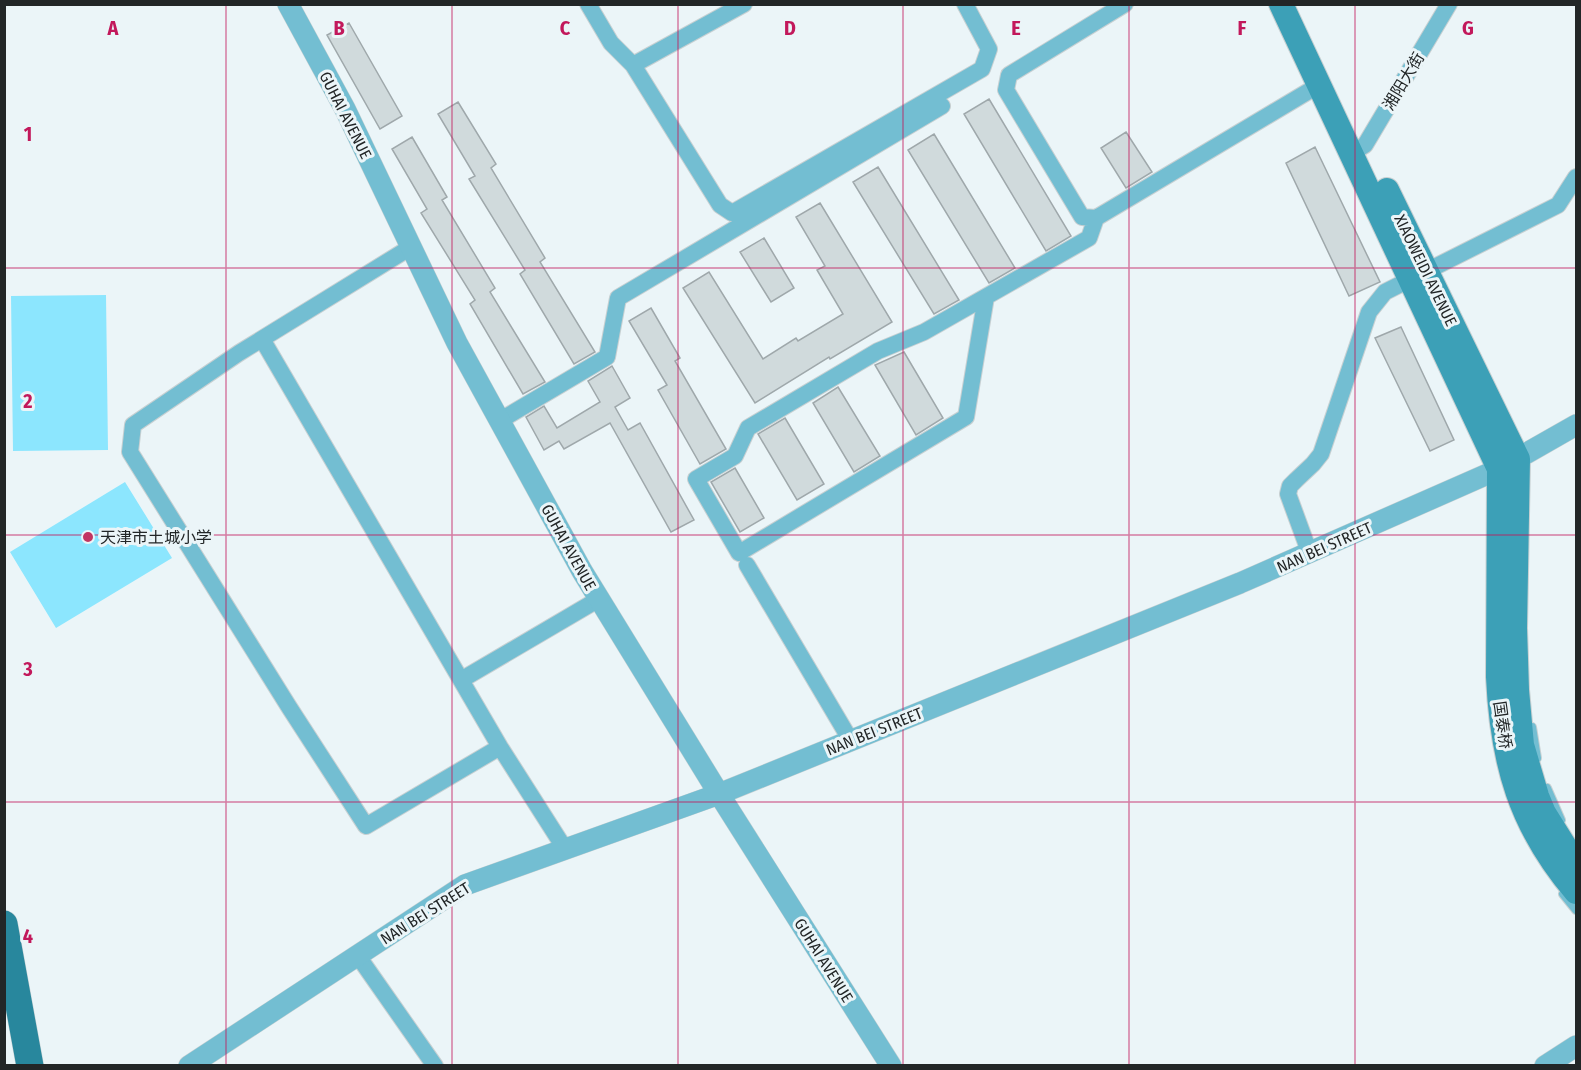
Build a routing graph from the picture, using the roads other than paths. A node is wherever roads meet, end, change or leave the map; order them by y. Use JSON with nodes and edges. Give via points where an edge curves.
{"nodes":[{"id":1,"x":288,"y":4,"type":"edge"},
{"id":2,"x":588,"y":4,"type":"edge"},
{"id":3,"x":744,"y":4,"type":"edge"},
{"id":4,"x":965,"y":4,"type":"edge"},
{"id":5,"x":1125,"y":4,"type":"edge"},
{"id":6,"x":1281,"y":4,"type":"edge"},
{"id":7,"x":1299,"y":4,"type":"edge"},
{"id":8,"x":1449,"y":4,"type":"edge"},
{"id":9,"x":633,"y":65,"type":"junction"},
{"id":10,"x":1319,"y":85,"type":"junction"},
{"id":11,"x":942,"y":106,"type":"dead end"},
{"id":12,"x":1359,"y":149,"type":"junction"},
{"id":13,"x":1576,"y":177,"type":"edge"},
{"id":14,"x":1096,"y":218,"type":"junction"},
{"id":15,"x":411,"y":247,"type":"junction"},
{"id":16,"x":1418,"y":276,"type":"junction"},
{"id":17,"x":986,"y":297,"type":"junction"},
{"id":18,"x":262,"y":339,"type":"junction"},
{"id":19,"x":500,"y":421,"type":"junction"},
{"id":20,"x":1576,"y":425,"type":"edge"},
{"id":21,"x":1508,"y":464,"type":"junction"},
{"id":22,"x":1507,"y":542,"type":"junction"},
{"id":23,"x":1310,"y":554,"type":"junction"},
{"id":24,"x":747,"y":565,"type":"dead end"},
{"id":25,"x":1488,"y":586,"type":"dead end"},
{"id":26,"x":599,"y":599,"type":"junction"},
{"id":27,"x":1525,"y":602,"type":"dead end"},
{"id":28,"x":461,"y":680,"type":"junction"},
{"id":29,"x":1530,"y":715,"type":"dead end"},
{"id":30,"x":851,"y":741,"type":"junction"},
{"id":31,"x":500,"y":747,"type":"junction"},
{"id":32,"x":1538,"y":763,"type":"dead end"},
{"id":33,"x":1545,"y":782,"type":"dead end"},
{"id":34,"x":719,"y":794,"type":"junction"},
{"id":35,"x":1567,"y":830,"type":"dead end"},
{"id":36,"x":565,"y":849,"type":"junction"},
{"id":37,"x":1576,"y":864,"type":"edge"},
{"id":38,"x":1568,"y":891,"type":"edge"},
{"id":39,"x":1576,"y":910,"type":"edge"},
{"id":40,"x":4,"y":924,"type":"edge"},
{"id":41,"x":358,"y":956,"type":"junction"},
{"id":42,"x":1576,"y":1046,"type":"edge"},
{"id":43,"x":30,"y":1065,"type":"edge"},
{"id":44,"x":189,"y":1065,"type":"edge"},
{"id":45,"x":435,"y":1065,"type":"edge"},
{"id":46,"x":891,"y":1065,"type":"edge"},
{"id":47,"x":1545,"y":1065,"type":"edge"}],
"edges":[{"from":1,"to":15,"type":"street","name":"GUHAI AVENUE","via":[[345,109]]},
{"from":2,"to":9,"type":"street","via":[[611,43]]},
{"from":3,"to":9,"type":"street"},
{"from":4,"to":9,"type":"street","via":[[989,48],[982,69],[732,213],[720,205]]},
{"from":5,"to":14,"type":"street","via":[[1009,75],[1006,90],[1082,217]]},
{"from":6,"to":10,"type":"main road","name":"XIAOWEIDI AVENUE"},
{"from":7,"to":12,"type":"main road","name":"XIAOWEIDI AVENUE"},
{"from":8,"to":12,"type":"street","name":"湘阳大街"},
{"from":10,"to":12,"type":"main road","name":"XIAOWEIDI AVENUE"},
{"from":10,"to":14,"type":"street"},
{"from":11,"to":19,"type":"street","via":[[618,298],[607,357]]},
{"from":12,"to":16,"type":"main road","name":"XIAOWEIDI AVENUE"},
{"from":13,"to":16,"type":"street","via":[[1558,205]]},
{"from":14,"to":17,"type":"street","via":[[1089,238]]},
{"from":15,"to":18,"type":"street"},
{"from":15,"to":19,"type":"street","name":"GUHAI AVENUE"},
{"from":16,"to":21,"type":"main road","name":"XIAOWEIDI AVENUE"},
{"from":16,"to":23,"type":"street","via":[[1385,292],[1369,312],[1321,453],[1290,486],[1290,500]]},
{"from":17,"to":17,"type":"street","via":[[924,332],[878,351],[748,428],[735,456],[696,479],[739,553],[966,417]]},
{"from":18,"to":28,"type":"street"},
{"from":18,"to":31,"type":"street","via":[[133,424],[130,452],[366,826]]},
{"from":19,"to":26,"type":"street","name":"GUHAI AVENUE"},
{"from":20,"to":21,"type":"street","name":"NAN BEI STREET"},
{"from":21,"to":22,"type":"main road","name":"XIAOWEIDI AVENUE"},
{"from":21,"to":23,"type":"street","name":"NAN BEI STREET"},
{"from":22,"to":25,"type":"lane"},
{"from":22,"to":27,"type":"lane","via":[[1524,585]]},
{"from":22,"to":37,"type":"main road","name":"国泰桥","via":[[1522,745],[1544,813]]},
{"from":22,"to":38,"type":"main road","name":"国泰桥","via":[[1499,574],[1499,696],[1510,770],[1536,836]]},
{"from":23,"to":30,"type":"street","name":"NAN BEI STREET"},
{"from":24,"to":30,"type":"street"},
{"from":26,"to":28,"type":"street"},
{"from":26,"to":34,"type":"street","name":"GUHAI AVENUE"},
{"from":28,"to":31,"type":"street"},
{"from":29,"to":32,"type":"lane"},
{"from":30,"to":34,"type":"street","name":"NAN BEI STREET"},
{"from":31,"to":36,"type":"street"},
{"from":33,"to":35,"type":"lane"},
{"from":34,"to":36,"type":"street","name":"NAN BEI STREET"},
{"from":34,"to":46,"type":"street","name":"GUHAI AVENUE"},
{"from":36,"to":41,"type":"street","name":"NAN BEI STREET","via":[[465,885]]},
{"from":38,"to":39,"type":"lane"},
{"from":40,"to":43,"type":"main road"},
{"from":41,"to":44,"type":"street","name":"NAN BEI STREET"},
{"from":41,"to":45,"type":"street"},
{"from":42,"to":47,"type":"street"}]}
